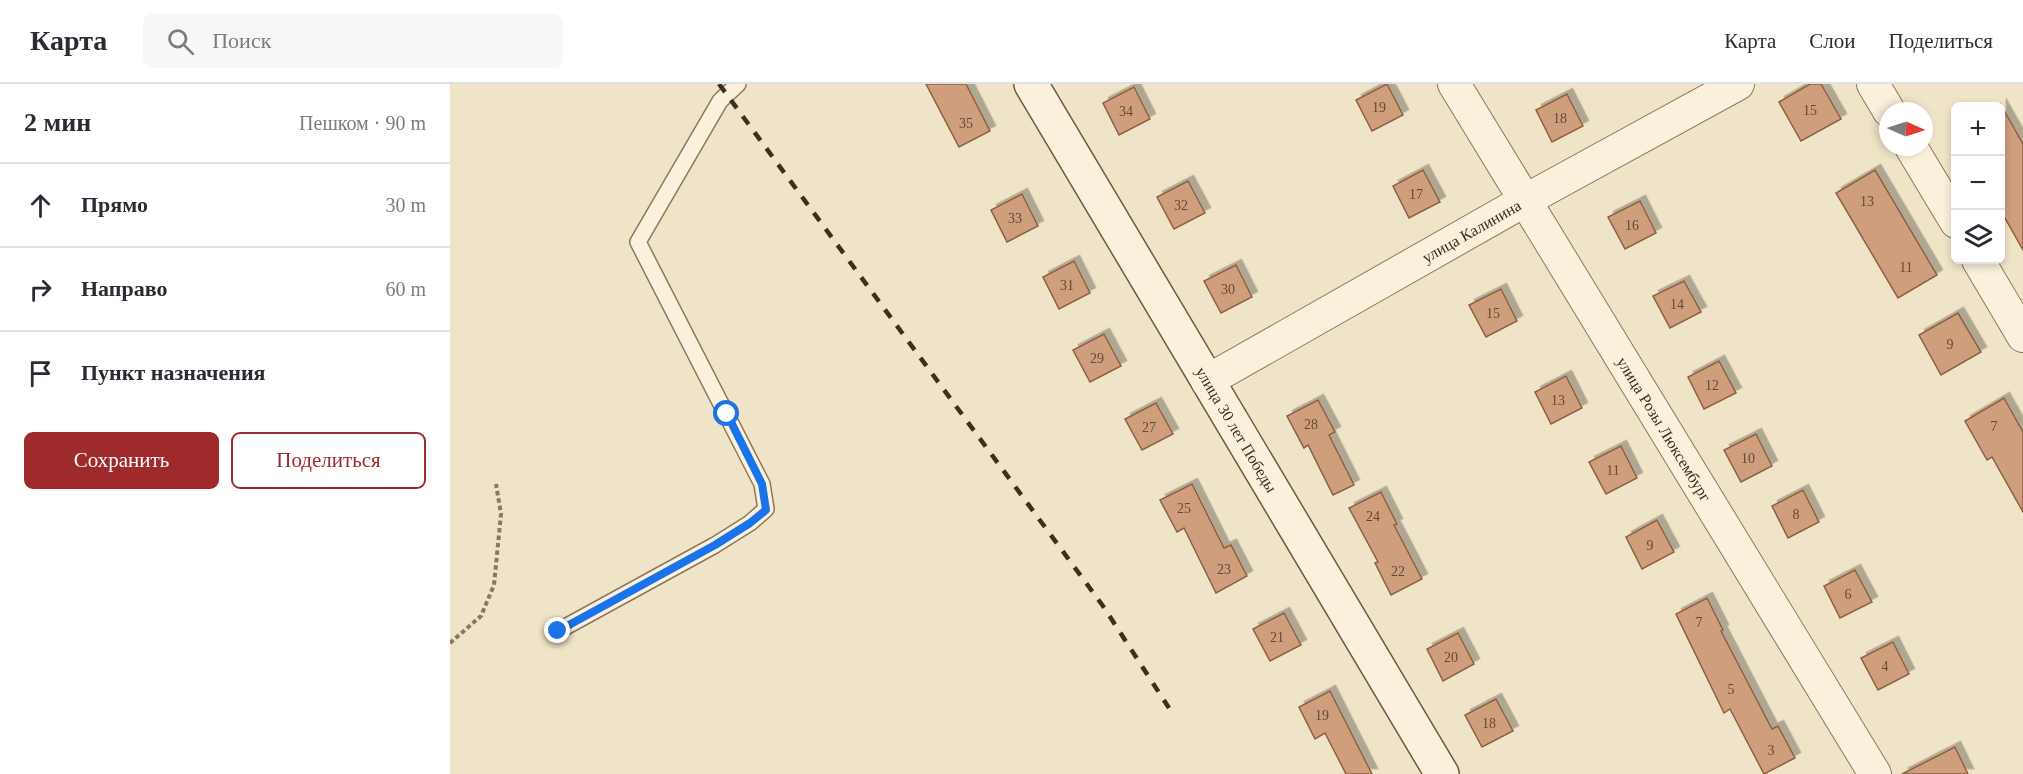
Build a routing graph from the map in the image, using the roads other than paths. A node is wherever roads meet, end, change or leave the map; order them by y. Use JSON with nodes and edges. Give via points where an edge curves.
{"nodes":[{"id":1,"x":738,"y":84,"type":"edge"},
{"id":2,"x":1030,"y":84,"type":"edge"},
{"id":3,"x":1454,"y":84,"type":"edge"},
{"id":4,"x":1738,"y":84,"type":"edge"},
{"id":5,"x":1873,"y":84,"type":"edge"},
{"id":6,"x":1884,"y":102,"type":"edge"},
{"id":7,"x":1916,"y":156,"type":"edge"},
{"id":8,"x":1524,"y":201,"type":"junction"},
{"id":9,"x":1951,"y":214,"type":"edge"},
{"id":10,"x":1980,"y":264,"type":"edge"},
{"id":11,"x":2023,"y":336,"type":"edge"},
{"id":12,"x":1207,"y":381,"type":"junction"},
{"id":13,"x":558,"y":631,"type":"dead end"},
{"id":14,"x":1442,"y":774,"type":"edge"},
{"id":15,"x":1875,"y":774,"type":"edge"}],
"edges":[{"from":1,"to":13,"type":"lane","via":[[720,101],[638,242],[762,484],[766,510],[715,545]]},
{"from":2,"to":12,"type":"main road","name":"улица 30 лет Победы"},
{"from":3,"to":8,"type":"street","name":"улица Розы Люксембург"},
{"from":4,"to":8,"type":"street","name":"улица Калинина"},
{"from":5,"to":6,"type":"street"},
{"from":7,"to":9,"type":"street"},
{"from":8,"to":12,"type":"street","name":"улица Калинина"},
{"from":8,"to":15,"type":"street","name":"улица Розы Люксембург"},
{"from":10,"to":11,"type":"street"},
{"from":12,"to":14,"type":"main road","name":"улица 30 лет Победы"}]}
